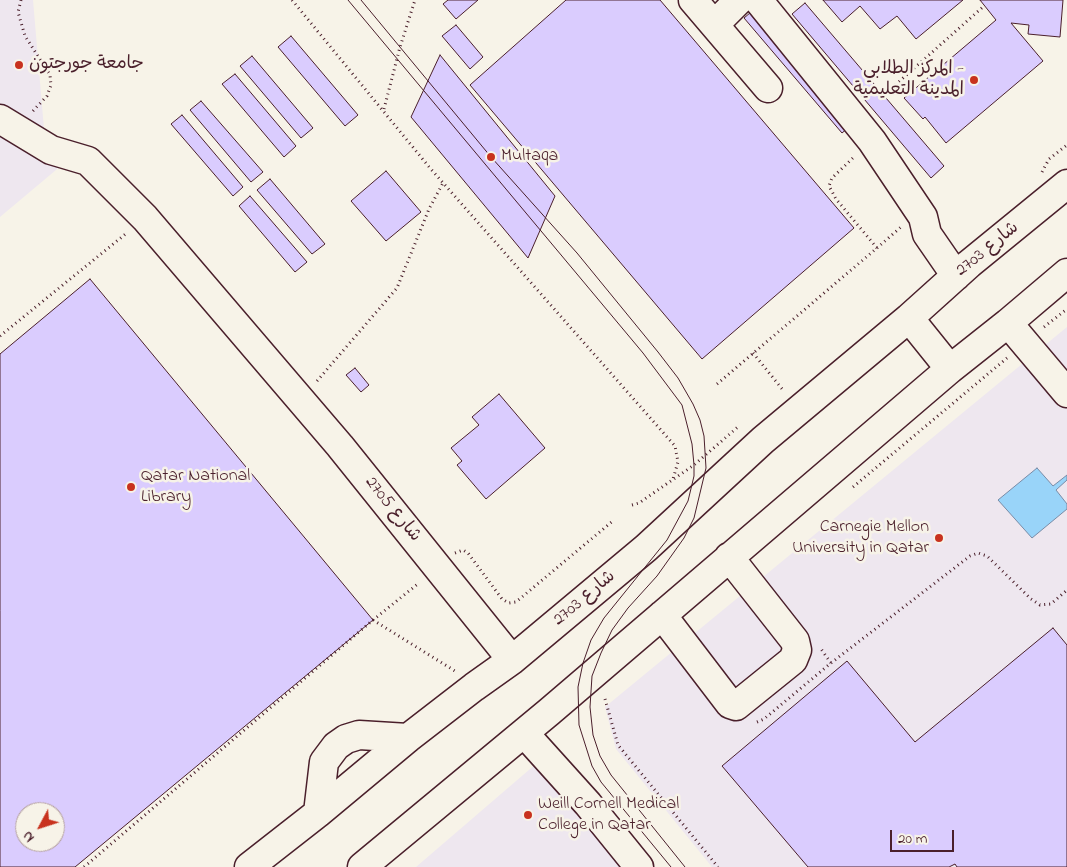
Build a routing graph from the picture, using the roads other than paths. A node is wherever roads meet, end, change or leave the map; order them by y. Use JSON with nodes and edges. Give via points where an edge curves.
{"nodes":[{"id":1,"x":693,"y":0,"type":"edge"},
{"id":2,"x":739,"y":0,"type":"edge"},
{"id":3,"x":758,"y":0,"type":"edge"},
{"id":4,"x":715,"y":24,"type":"junction"},
{"id":5,"x":768,"y":88,"type":"dead end"},
{"id":6,"x":5,"y":130,"type":"edge"},
{"id":7,"x":1067,"y":184,"type":"edge"},
{"id":8,"x":962,"y":270,"type":"junction"},
{"id":9,"x":1067,"y":273,"type":"edge"},
{"id":10,"x":909,"y":318,"type":"junction"},
{"id":11,"x":1008,"y":323,"type":"junction"},
{"id":12,"x":950,"y":369,"type":"junction"},
{"id":13,"x":1067,"y":393,"type":"edge"},
{"id":14,"x":729,"y":557,"type":"junction"},
{"id":15,"x":662,"y":615,"type":"junction"},
{"id":16,"x":512,"y":660,"type":"junction"},
{"id":17,"x":524,"y":733,"type":"junction"},
{"id":18,"x":408,"y":738,"type":"junction"},
{"id":19,"x":318,"y":813,"type":"junction"},
{"id":20,"x":249,"y":867,"type":"edge"},
{"id":21,"x":362,"y":867,"type":"edge"},
{"id":22,"x":639,"y":867,"type":"edge"}],
"edges":[{"from":1,"to":4,"type":"street"},
{"from":2,"to":4,"type":"street"},
{"from":3,"to":8,"type":"street","via":[[872,140],[921,215],[938,226]]},
{"from":4,"to":5,"type":"street"},
{"from":6,"to":16,"type":"street","name":"شارع 2705","via":[[51,150],[88,161],[145,218],[340,446]]},
{"from":7,"to":8,"type":"street","name":"شارع 2703"},
{"from":8,"to":10,"type":"street","name":"شارع 2703"},
{"from":9,"to":11,"type":"street"},
{"from":10,"to":12,"type":"street"},
{"from":10,"to":16,"type":"street","name":"شارع 2703","via":[[763,440],[653,542]]},
{"from":11,"to":12,"type":"street"},
{"from":11,"to":13,"type":"street"},
{"from":12,"to":14,"type":"street"},
{"from":14,"to":15,"type":"street"},
{"from":14,"to":15,"type":"street","via":[[795,640],[797,650],[793,660],[736,706],[730,704]]},
{"from":15,"to":17,"type":"street"},
{"from":16,"to":18,"type":"street","name":"شارع 2703"},
{"from":17,"to":21,"type":"street"},
{"from":17,"to":22,"type":"street"},
{"from":18,"to":19,"type":"street","name":"شارع 2703"},
{"from":18,"to":19,"type":"street","via":[[359,735],[336,746],[324,762]]},
{"from":19,"to":20,"type":"street","name":"شارع 2703"}]}
